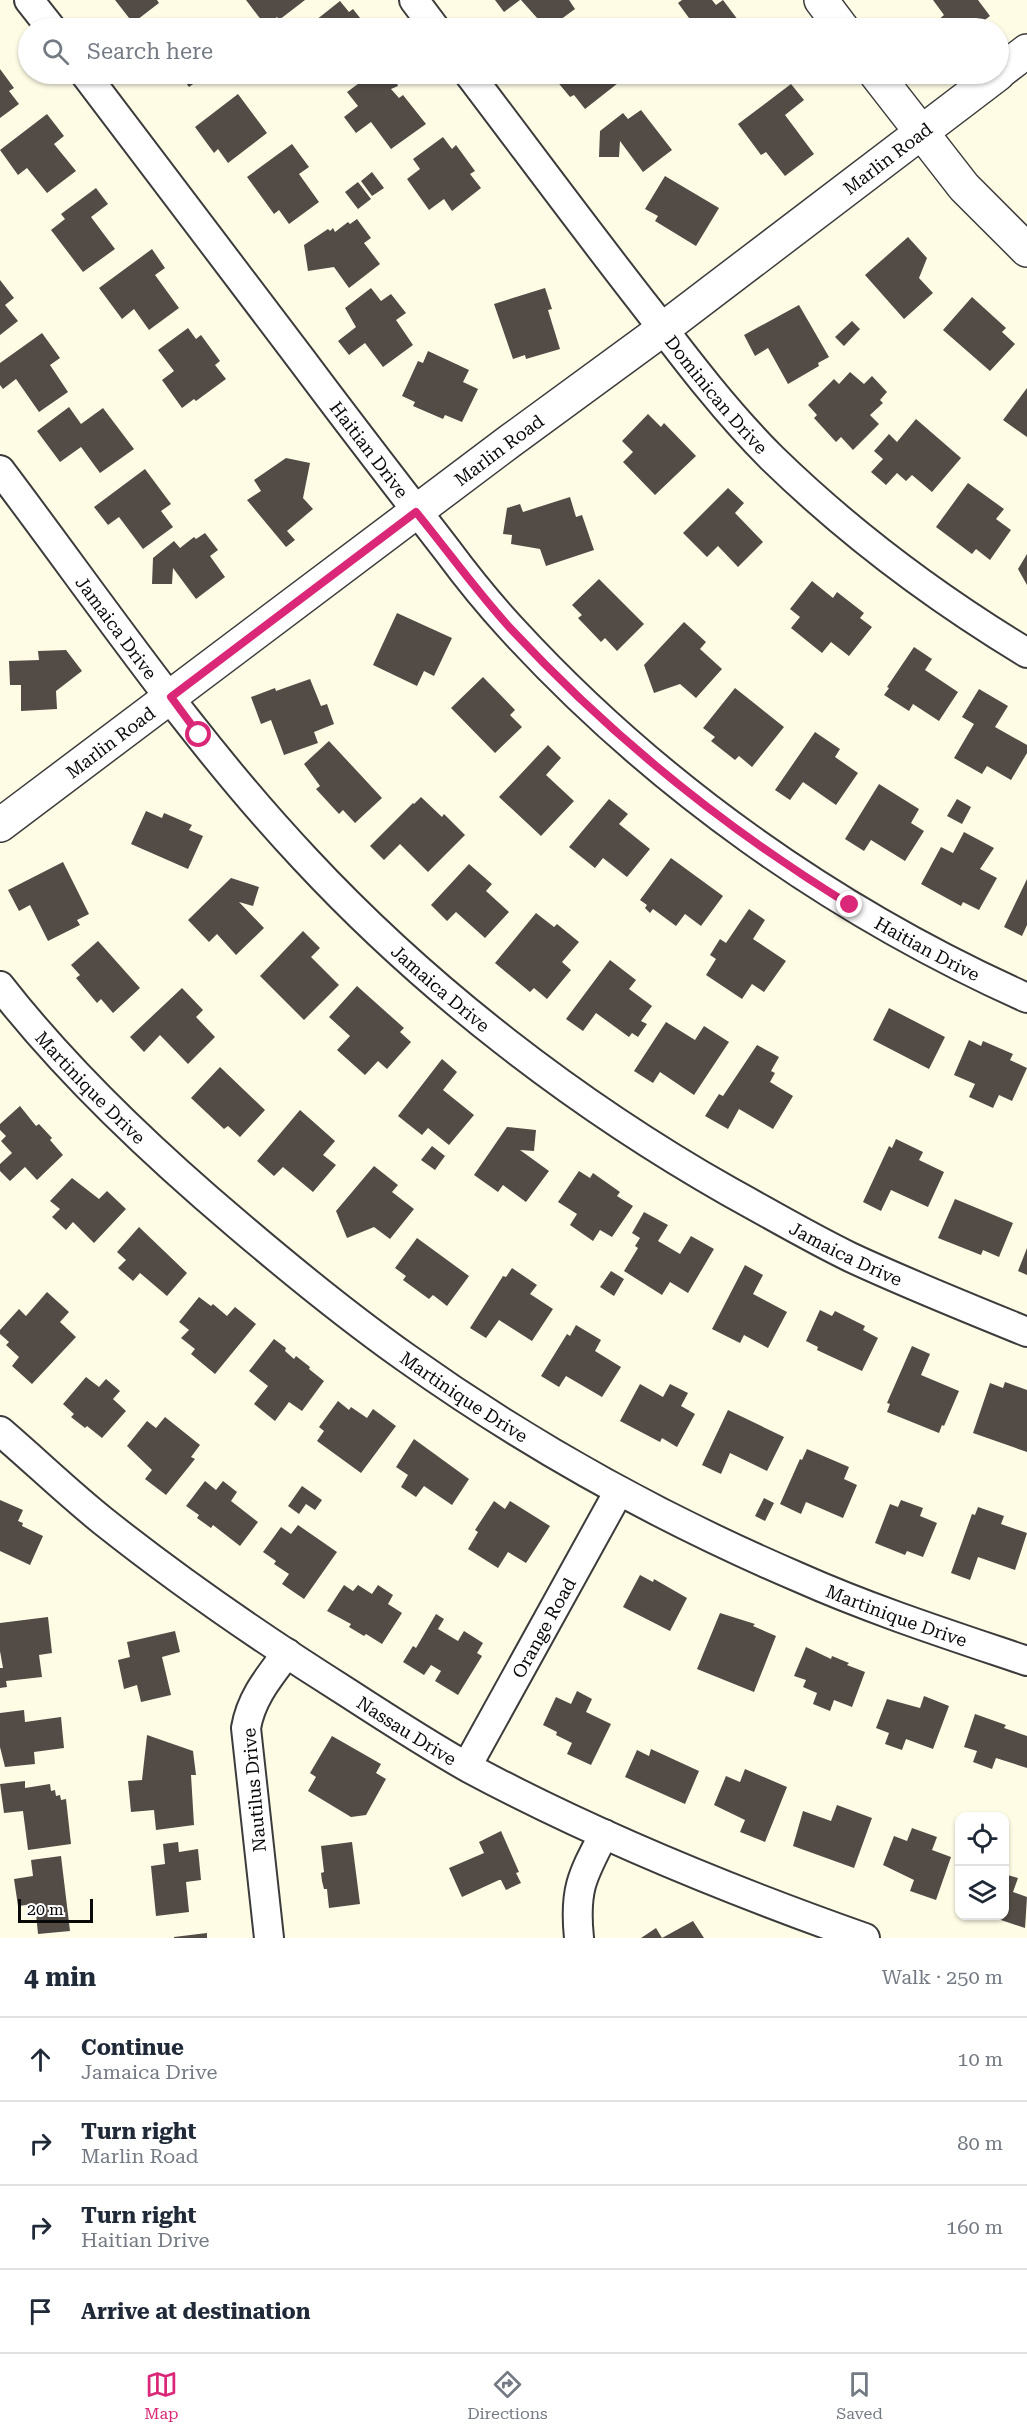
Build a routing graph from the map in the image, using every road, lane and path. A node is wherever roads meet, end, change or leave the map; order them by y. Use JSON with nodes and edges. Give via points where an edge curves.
{"nodes":[{"id":1,"x":29,"y":0,"type":"edge"},
{"id":2,"x":414,"y":0,"type":"edge"},
{"id":3,"x":820,"y":0,"type":"edge"},
{"id":4,"x":43,"y":18,"type":"edge"},
{"id":5,"x":428,"y":18,"type":"edge"},
{"id":6,"x":834,"y":18,"type":"edge"},
{"id":7,"x":1027,"y":51,"type":"edge"},
{"id":8,"x":1009,"y":65,"type":"edge"},
{"id":9,"x":93,"y":84,"type":"edge"},
{"id":10,"x":477,"y":84,"type":"edge"},
{"id":11,"x":884,"y":84,"type":"edge"},
{"id":12,"x":984,"y":84,"type":"edge"},
{"id":13,"x":921,"y":132,"type":"junction"},
{"id":14,"x":1027,"y":250,"type":"edge"},
{"id":15,"x":663,"y":329,"type":"junction"},
{"id":16,"x":0,"y":470,"type":"edge"},
{"id":17,"x":416,"y":512,"type":"junction"},
{"id":18,"x":1027,"y":653,"type":"edge"},
{"id":19,"x":171,"y":697,"type":"junction"},
{"id":20,"x":0,"y":825,"type":"edge"},
{"id":21,"x":0,"y":986,"type":"edge"},
{"id":22,"x":1027,"y":998,"type":"edge"},
{"id":23,"x":1027,"y":1332,"type":"edge"},
{"id":24,"x":0,"y":1431,"type":"edge"},
{"id":25,"x":619,"y":1491,"type":"junction"},
{"id":26,"x":287,"y":1653,"type":"junction"},
{"id":27,"x":1027,"y":1661,"type":"edge"},
{"id":28,"x":467,"y":1766,"type":"junction"},
{"id":29,"x":604,"y":1834,"type":"junction"},
{"id":30,"x":269,"y":1938,"type":"edge"},
{"id":31,"x":579,"y":1938,"type":"edge"},
{"id":32,"x":865,"y":1938,"type":"edge"}],
"edges":[{"from":1,"to":4,"type":"street"},
{"from":2,"to":5,"type":"street"},
{"from":3,"to":6,"type":"street"},
{"from":7,"to":8,"type":"street","name":"Marlin Road"},
{"from":9,"to":17,"type":"street","name":"Haitian Drive"},
{"from":10,"to":15,"type":"street","name":"Dominican Drive"},
{"from":11,"to":13,"type":"street"},
{"from":12,"to":13,"type":"street","name":"Marlin Road"},
{"from":13,"to":14,"type":"street","via":[[964,187]]},
{"from":13,"to":15,"type":"street","name":"Marlin Road"},
{"from":15,"to":17,"type":"street","name":"Marlin Road"},
{"from":15,"to":18,"type":"street","name":"Dominican Drive","via":[[744,428],[813,495],[888,558]]},
{"from":16,"to":19,"type":"street","name":"Jamaica Drive"},
{"from":17,"to":19,"type":"street","name":"Marlin Road"},
{"from":17,"to":22,"type":"street","name":"Haitian Drive","via":[[529,647],[600,716],[711,811],[874,920]]},
{"from":19,"to":20,"type":"street","name":"Marlin Road"},
{"from":19,"to":23,"type":"street","name":"Jamaica Drive","via":[[282,833],[330,884],[437,984],[529,1059],[627,1128],[760,1210],[850,1257]]},
{"from":21,"to":25,"type":"street","name":"Martinique Drive","via":[[53,1047],[150,1146],[287,1266],[439,1380]]},
{"from":24,"to":26,"type":"street","name":"Nassau Drive","via":[[143,1552]]},
{"from":25,"to":27,"type":"street","name":"Martinique Drive","via":[[814,1585]]},
{"from":25,"to":28,"type":"street","name":"Orange Road"},
{"from":26,"to":28,"type":"street","name":"Nassau Drive"},
{"from":26,"to":30,"type":"street","name":"Nautilus Drive","via":[[254,1700],[246,1728]]},
{"from":28,"to":29,"type":"street","name":"Nassau Drive"},
{"from":29,"to":31,"type":"street","via":[[578,1889]]},
{"from":29,"to":32,"type":"street","name":"Nassau Drive","via":[[726,1887]]}]}
